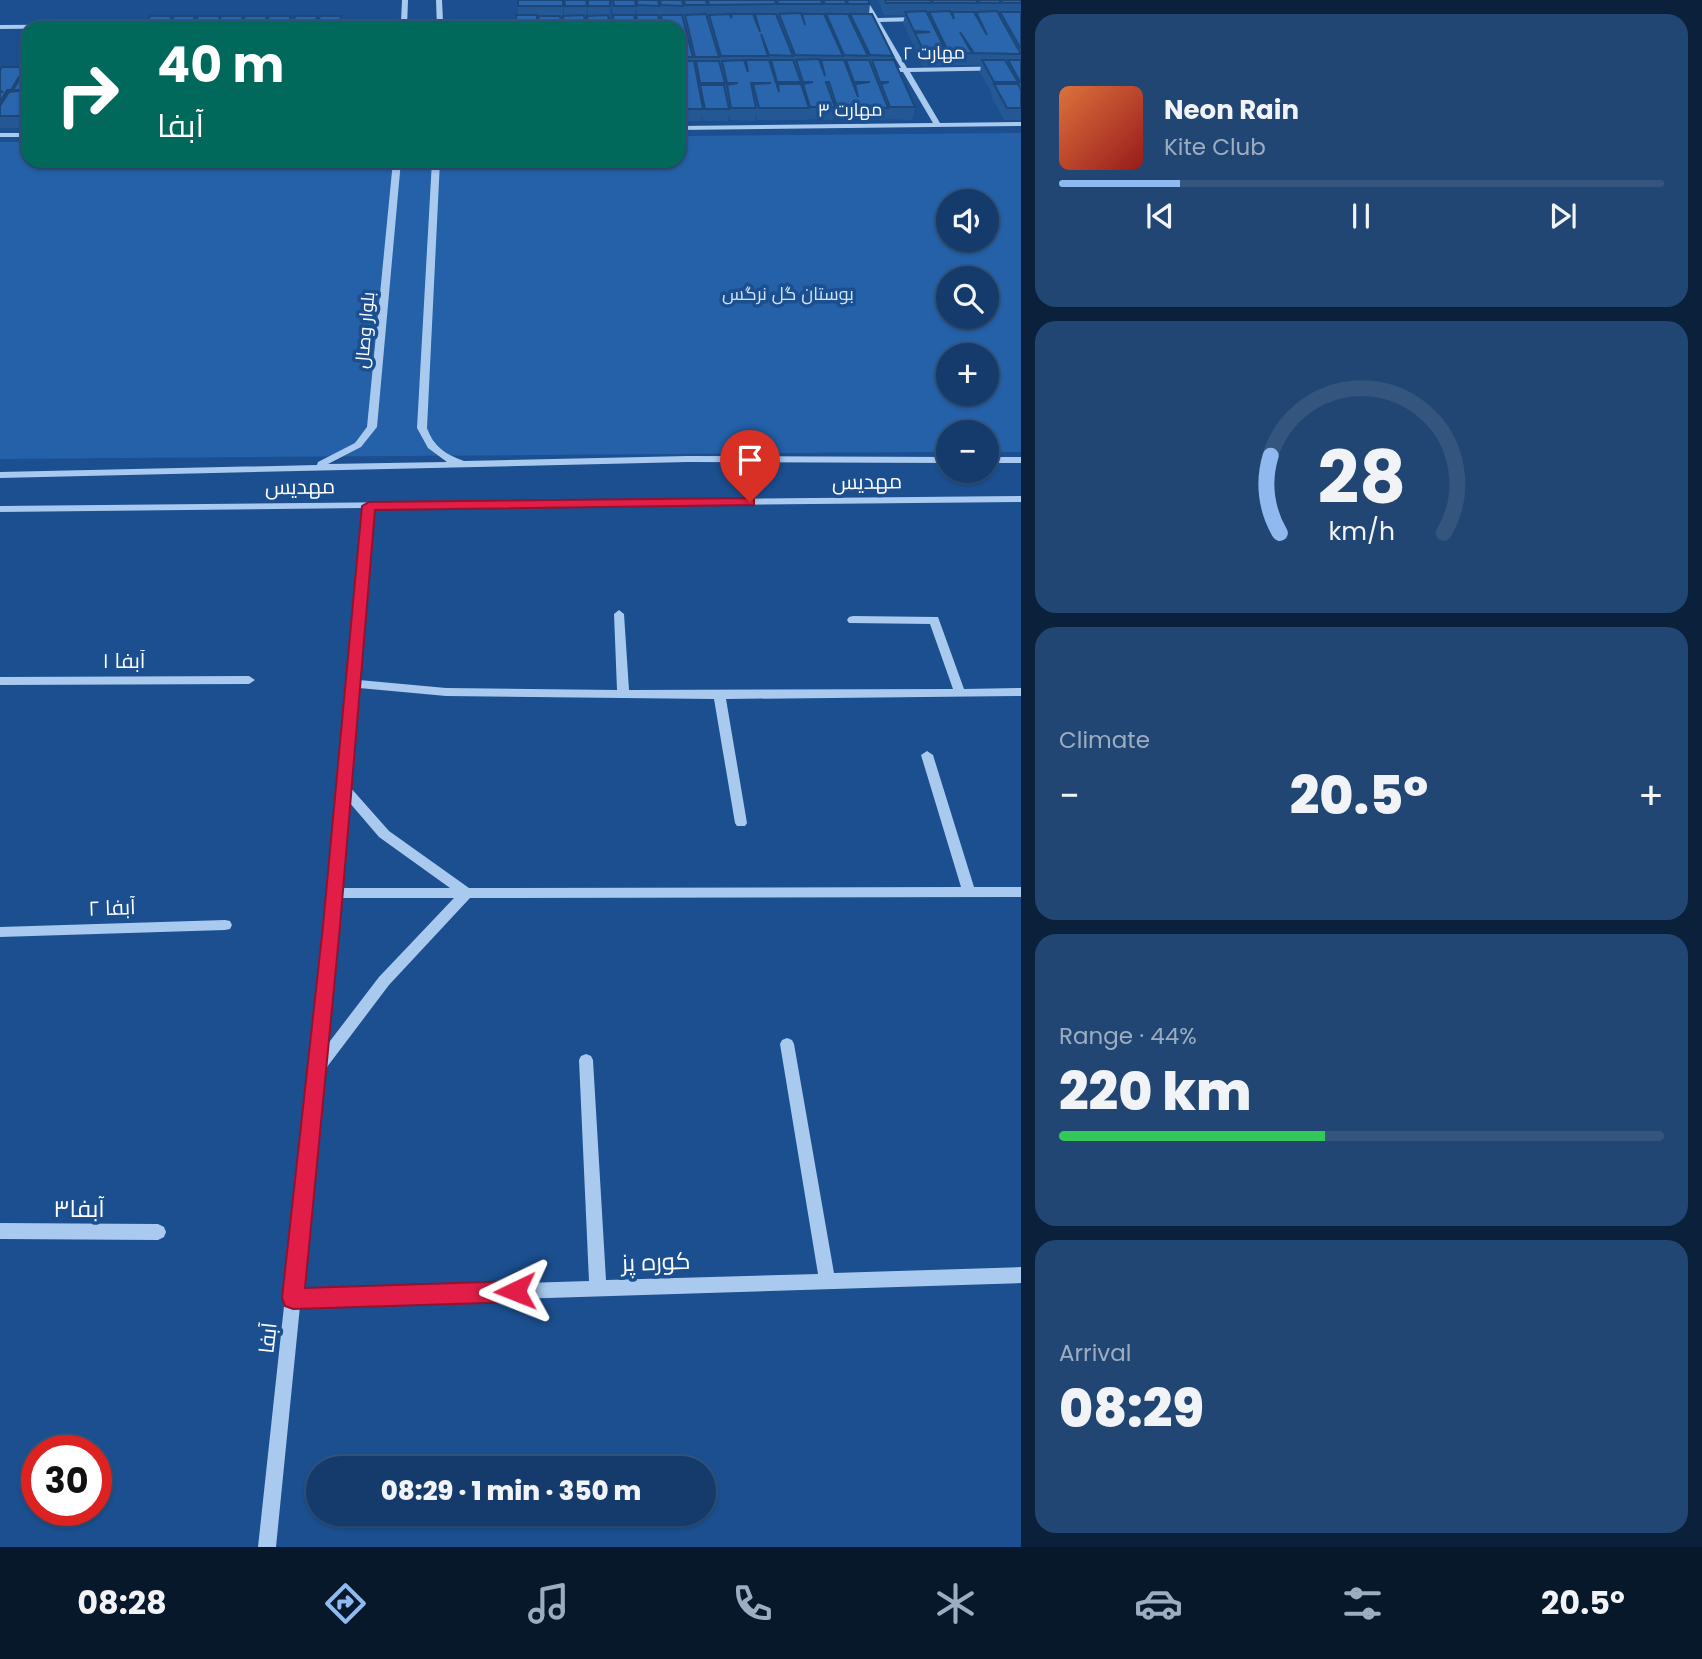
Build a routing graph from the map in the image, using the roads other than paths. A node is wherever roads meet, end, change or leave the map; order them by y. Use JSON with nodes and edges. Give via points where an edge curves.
{"nodes":[{"id":1,"x":405,"y":0,"type":"edge"},
{"id":2,"x":439,"y":0,"type":"edge"},
{"id":3,"x":864,"y":0,"type":"edge"},
{"id":4,"x":874,"y":19,"type":"junction"},
{"id":5,"x":928,"y":19,"type":"edge"},
{"id":6,"x":847,"y":20,"type":"edge"},
{"id":7,"x":404,"y":21,"type":"edge"},
{"id":8,"x":440,"y":21,"type":"edge"},
{"id":9,"x":0,"y":27,"type":"edge"},
{"id":10,"x":21,"y":27,"type":"edge"},
{"id":11,"x":1021,"y":68,"type":"edge"},
{"id":12,"x":904,"y":69,"type":"junction"},
{"id":13,"x":877,"y":70,"type":"edge"},
{"id":14,"x":1021,"y":124,"type":"edge"},
{"id":15,"x":938,"y":125,"type":"junction"},
{"id":16,"x":686,"y":128,"type":"edge"},
{"id":17,"x":0,"y":135,"type":"edge"},
{"id":18,"x":21,"y":135,"type":"edge"},
{"id":19,"x":396,"y":168,"type":"edge"},
{"id":20,"x":436,"y":168,"type":"edge"},
{"id":21,"x":936,"y":460,"type":"edge"},
{"id":22,"x":999,"y":460,"type":"edge"},
{"id":23,"x":1021,"y":460,"type":"edge"},
{"id":24,"x":469,"y":466,"type":"junction"},
{"id":25,"x":311,"y":468,"type":"junction"},
{"id":26,"x":0,"y":475,"type":"edge"},
{"id":27,"x":1021,"y":499,"type":"edge"},
{"id":28,"x":369,"y":506,"type":"junction"},
{"id":29,"x":0,"y":509,"type":"edge"},
{"id":30,"x":619,"y":614,"type":"dead end"},
{"id":31,"x":853,"y":620,"type":"dead end"},
{"id":32,"x":249,"y":680,"type":"dead end"},
{"id":33,"x":0,"y":681,"type":"edge"},
{"id":34,"x":353,"y":683,"type":"junction"},
{"id":35,"x":1021,"y":692,"type":"edge"},
{"id":36,"x":960,"y":693,"type":"junction"},
{"id":37,"x":623,"y":694,"type":"junction"},
{"id":38,"x":719,"y":695,"type":"junction"},
{"id":39,"x":927,"y":755,"type":"dead end"},
{"id":40,"x":344,"y":787,"type":"junction"},
{"id":41,"x":741,"y":824,"type":"dead end"},
{"id":42,"x":970,"y":892,"type":"junction"},
{"id":43,"x":1021,"y":892,"type":"edge"},
{"id":44,"x":334,"y":893,"type":"junction"},
{"id":45,"x":467,"y":893,"type":"junction"},
{"id":46,"x":225,"y":925,"type":"dead end"},
{"id":47,"x":0,"y":932,"type":"edge"},
{"id":48,"x":787,"y":1044,"type":"dead end"},
{"id":49,"x":586,"y":1060,"type":"dead end"},
{"id":50,"x":316,"y":1069,"type":"junction"},
{"id":51,"x":0,"y":1231,"type":"edge"},
{"id":52,"x":158,"y":1231,"type":"dead end"},
{"id":53,"x":1021,"y":1275,"type":"edge"},
{"id":54,"x":827,"y":1280,"type":"junction"},
{"id":55,"x":598,"y":1289,"type":"junction"},
{"id":56,"x":293,"y":1298,"type":"junction"},
{"id":57,"x":267,"y":1547,"type":"edge"}],
"edges":[{"from":1,"to":7,"type":"street"},
{"from":2,"to":8,"type":"street"},
{"from":3,"to":4,"type":"street"},
{"from":4,"to":5,"type":"street"},
{"from":4,"to":6,"type":"street"},
{"from":4,"to":12,"type":"street"},
{"from":9,"to":10,"type":"street"},
{"from":11,"to":12,"type":"street","name":"مهارت ۲"},
{"from":12,"to":13,"type":"street","name":"مهارت ۲"},
{"from":12,"to":15,"type":"street"},
{"from":14,"to":15,"type":"street","name":"مهارت ۳"},
{"from":15,"to":16,"type":"street","name":"مهارت ۳"},
{"from":17,"to":18,"type":"street"},
{"from":19,"to":25,"type":"street","name":"بلوار وصال","via":[[372,428],[348,452]]},
{"from":20,"to":24,"type":"street","via":[[422,428],[437,452]]},
{"from":21,"to":24,"type":"street","name":"مهدیس","via":[[688,459]]},
{"from":22,"to":23,"type":"street"},
{"from":24,"to":25,"type":"street","name":"مهدیس"},
{"from":25,"to":26,"type":"street","name":"مهدیس"},
{"from":27,"to":28,"type":"street","name":"مهدیس"},
{"from":28,"to":29,"type":"street","name":"مهدیس"},
{"from":28,"to":34,"type":"street","name":"آبفا"},
{"from":30,"to":37,"type":"street"},
{"from":31,"to":36,"type":"street","via":[[934,620]]},
{"from":32,"to":33,"type":"street","name":"آبفا ۱"},
{"from":34,"to":37,"type":"street","via":[[446,692]]},
{"from":34,"to":40,"type":"street","name":"آبفا"},
{"from":35,"to":36,"type":"street"},
{"from":36,"to":38,"type":"street"},
{"from":37,"to":38,"type":"street"},
{"from":38,"to":41,"type":"street"},
{"from":39,"to":42,"type":"street"},
{"from":40,"to":44,"type":"street","name":"آبفا"},
{"from":40,"to":45,"type":"street","via":[[384,834]]},
{"from":42,"to":43,"type":"street"},
{"from":42,"to":45,"type":"street"},
{"from":44,"to":45,"type":"street"},
{"from":44,"to":50,"type":"street","name":"آبفا"},
{"from":45,"to":50,"type":"street","via":[[384,981]]},
{"from":46,"to":47,"type":"street","name":"آبفا ۲"},
{"from":48,"to":54,"type":"street"},
{"from":49,"to":55,"type":"street"},
{"from":50,"to":56,"type":"street","name":"آبفا"},
{"from":51,"to":52,"type":"street","name":"آبفا۳"},
{"from":53,"to":54,"type":"street","name":"کوره پز"},
{"from":54,"to":55,"type":"street","name":"کوره پز"},
{"from":55,"to":56,"type":"street","name":"کوره پز"},
{"from":56,"to":57,"type":"street","name":"آبفا"}]}
